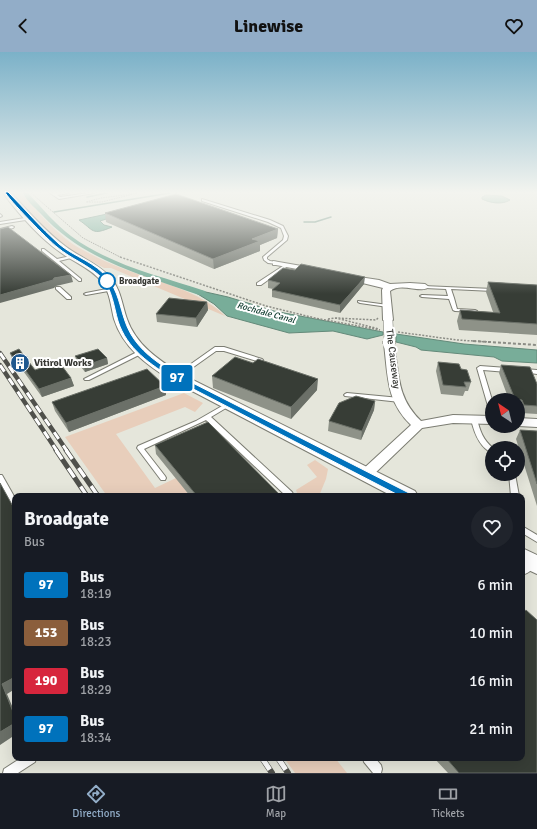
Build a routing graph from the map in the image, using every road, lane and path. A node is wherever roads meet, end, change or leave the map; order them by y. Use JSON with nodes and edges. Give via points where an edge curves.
{"nodes":[{"id":1,"x":12,"y":227,"type":"dead end"},
{"id":2,"x":39,"y":227,"type":"edge"},
{"id":3,"x":70,"y":227,"type":"edge"},
{"id":4,"x":281,"y":227,"type":"edge"},
{"id":5,"x":0,"y":230,"type":"edge"},
{"id":6,"x":43,"y":250,"type":"dead end"},
{"id":7,"x":74,"y":256,"type":"junction"},
{"id":8,"x":56,"y":261,"type":"junction"},
{"id":9,"x":276,"y":263,"type":"joint"},
{"id":10,"x":287,"y":265,"type":"junction"},
{"id":11,"x":320,"y":271,"type":"edge"},
{"id":12,"x":342,"y":275,"type":"edge"},
{"id":13,"x":80,"y":280,"type":"dead end"},
{"id":14,"x":260,"y":284,"type":"dead end"},
{"id":15,"x":389,"y":287,"type":"junction"},
{"id":16,"x":425,"y":287,"type":"joint"},
{"id":17,"x":58,"y":288,"type":"dead end"},
{"id":18,"x":448,"y":288,"type":"junction"},
{"id":19,"x":112,"y":289,"type":"junction"},
{"id":20,"x":501,"y":290,"type":"edge"},
{"id":21,"x":86,"y":294,"type":"dead end"},
{"id":22,"x":422,"y":296,"type":"dead end"},
{"id":23,"x":69,"y":298,"type":"dead end"},
{"id":24,"x":452,"y":298,"type":"junction"},
{"id":25,"x":360,"y":302,"type":"dead end"},
{"id":26,"x":388,"y":306,"type":"junction"},
{"id":27,"x":475,"y":311,"type":"edge"},
{"id":28,"x":336,"y":318,"type":"junction"},
{"id":29,"x":388,"y":319,"type":"junction"},
{"id":30,"x":326,"y":320,"type":"junction"},
{"id":31,"x":396,"y":332,"type":"dead end"},
{"id":32,"x":537,"y":345,"type":"edge"},
{"id":33,"x":141,"y":352,"type":"junction"},
{"id":34,"x":260,"y":360,"type":"edge"},
{"id":35,"x":537,"y":372,"type":"edge"},
{"id":36,"x":176,"y":377,"type":"junction"},
{"id":37,"x":87,"y":379,"type":"dead end"},
{"id":38,"x":487,"y":393,"type":"edge"},
{"id":39,"x":347,"y":395,"type":"dead end"},
{"id":40,"x":400,"y":400,"type":"junction"},
{"id":41,"x":229,"y":404,"type":"junction"},
{"id":42,"x":207,"y":417,"type":"junction"},
{"id":43,"x":474,"y":419,"type":"junction"},
{"id":44,"x":485,"y":420,"type":"edge"},
{"id":45,"x":525,"y":422,"type":"edge"},
{"id":46,"x":537,"y":423,"type":"edge"},
{"id":47,"x":418,"y":425,"type":"junction"},
{"id":48,"x":485,"y":446,"type":"edge"},
{"id":49,"x":366,"y":474,"type":"junction"},
{"id":50,"x":0,"y":477,"type":"edge"},
{"id":51,"x":163,"y":478,"type":"dead end"},
{"id":52,"x":513,"y":481,"type":"edge"},
{"id":53,"x":289,"y":493,"type":"edge"},
{"id":54,"x":402,"y":493,"type":"edge"},
{"id":55,"x":515,"y":493,"type":"edge"},
{"id":56,"x":12,"y":499,"type":"edge"},
{"id":57,"x":525,"y":531,"type":"edge"},
{"id":58,"x":537,"y":539,"type":"edge"},
{"id":59,"x":26,"y":761,"type":"edge"},
{"id":60,"x":370,"y":761,"type":"edge"},
{"id":61,"x":377,"y":769,"type":"dead end"},
{"id":62,"x":8,"y":773,"type":"edge"}],
"edges":[{"from":1,"to":5,"type":"lane"},
{"from":2,"to":7,"type":"street","via":[[58,246]]},
{"from":3,"to":30,"type":"path","via":[[83,238],[124,259],[266,306]]},
{"from":4,"to":9,"type":"lane","via":[[286,236],[284,240],[265,257],[269,262]]},
{"from":6,"to":8,"type":"lane"},
{"from":7,"to":8,"type":"lane"},
{"from":7,"to":19,"type":"street","via":[[96,270]]},
{"from":8,"to":13,"type":"lane"},
{"from":9,"to":10,"type":"street"},
{"from":10,"to":11,"type":"street"},
{"from":10,"to":14,"type":"lane"},
{"from":12,"to":15,"type":"street"},
{"from":15,"to":16,"type":"street"},
{"from":15,"to":26,"type":"street","name":"The Causeway","via":[[386,290]]},
{"from":16,"to":18,"type":"lane"},
{"from":17,"to":23,"type":"lane"},
{"from":18,"to":20,"type":"lane"},
{"from":18,"to":24,"type":"lane"},
{"from":19,"to":21,"type":"lane"},
{"from":19,"to":33,"type":"street","via":[[122,323],[131,341]]},
{"from":22,"to":24,"type":"lane"},
{"from":24,"to":27,"type":"lane","via":[[455,310]]},
{"from":25,"to":26,"type":"lane"},
{"from":26,"to":29,"type":"street","name":"The Causeway"},
{"from":28,"to":29,"type":"path"},
{"from":28,"to":30,"type":"path"},
{"from":28,"to":30,"type":"path","via":[[380,330]]},
{"from":29,"to":40,"type":"street","name":"The Causeway","bridge":true,"via":[[394,383]]},
{"from":31,"to":32,"type":"path","via":[[457,340]]},
{"from":33,"to":36,"type":"street","via":[[154,364]]},
{"from":33,"to":37,"type":"lane"},
{"from":34,"to":36,"type":"lane","via":[[215,348]]},
{"from":35,"to":38,"type":"lane","via":[[480,368]]},
{"from":36,"to":41,"type":"street"},
{"from":39,"to":40,"type":"lane"},
{"from":40,"to":47,"type":"street","name":"The Causeway","via":[[402,408]]},
{"from":41,"to":42,"type":"lane"},
{"from":41,"to":49,"type":"street"},
{"from":42,"to":51,"type":"lane","via":[[140,448]]},
{"from":42,"to":53,"type":"lane"},
{"from":43,"to":44,"type":"street"},
{"from":43,"to":47,"type":"street","via":[[453,419]]},
{"from":43,"to":48,"type":"lane","via":[[478,436]]},
{"from":45,"to":46,"type":"street"},
{"from":47,"to":49,"type":"street"},
{"from":49,"to":54,"type":"street"},
{"from":50,"to":56,"type":"lane"},
{"from":52,"to":55,"type":"lane"},
{"from":57,"to":58,"type":"lane"},
{"from":59,"to":62,"type":"lane"},
{"from":60,"to":61,"type":"lane"}]}
